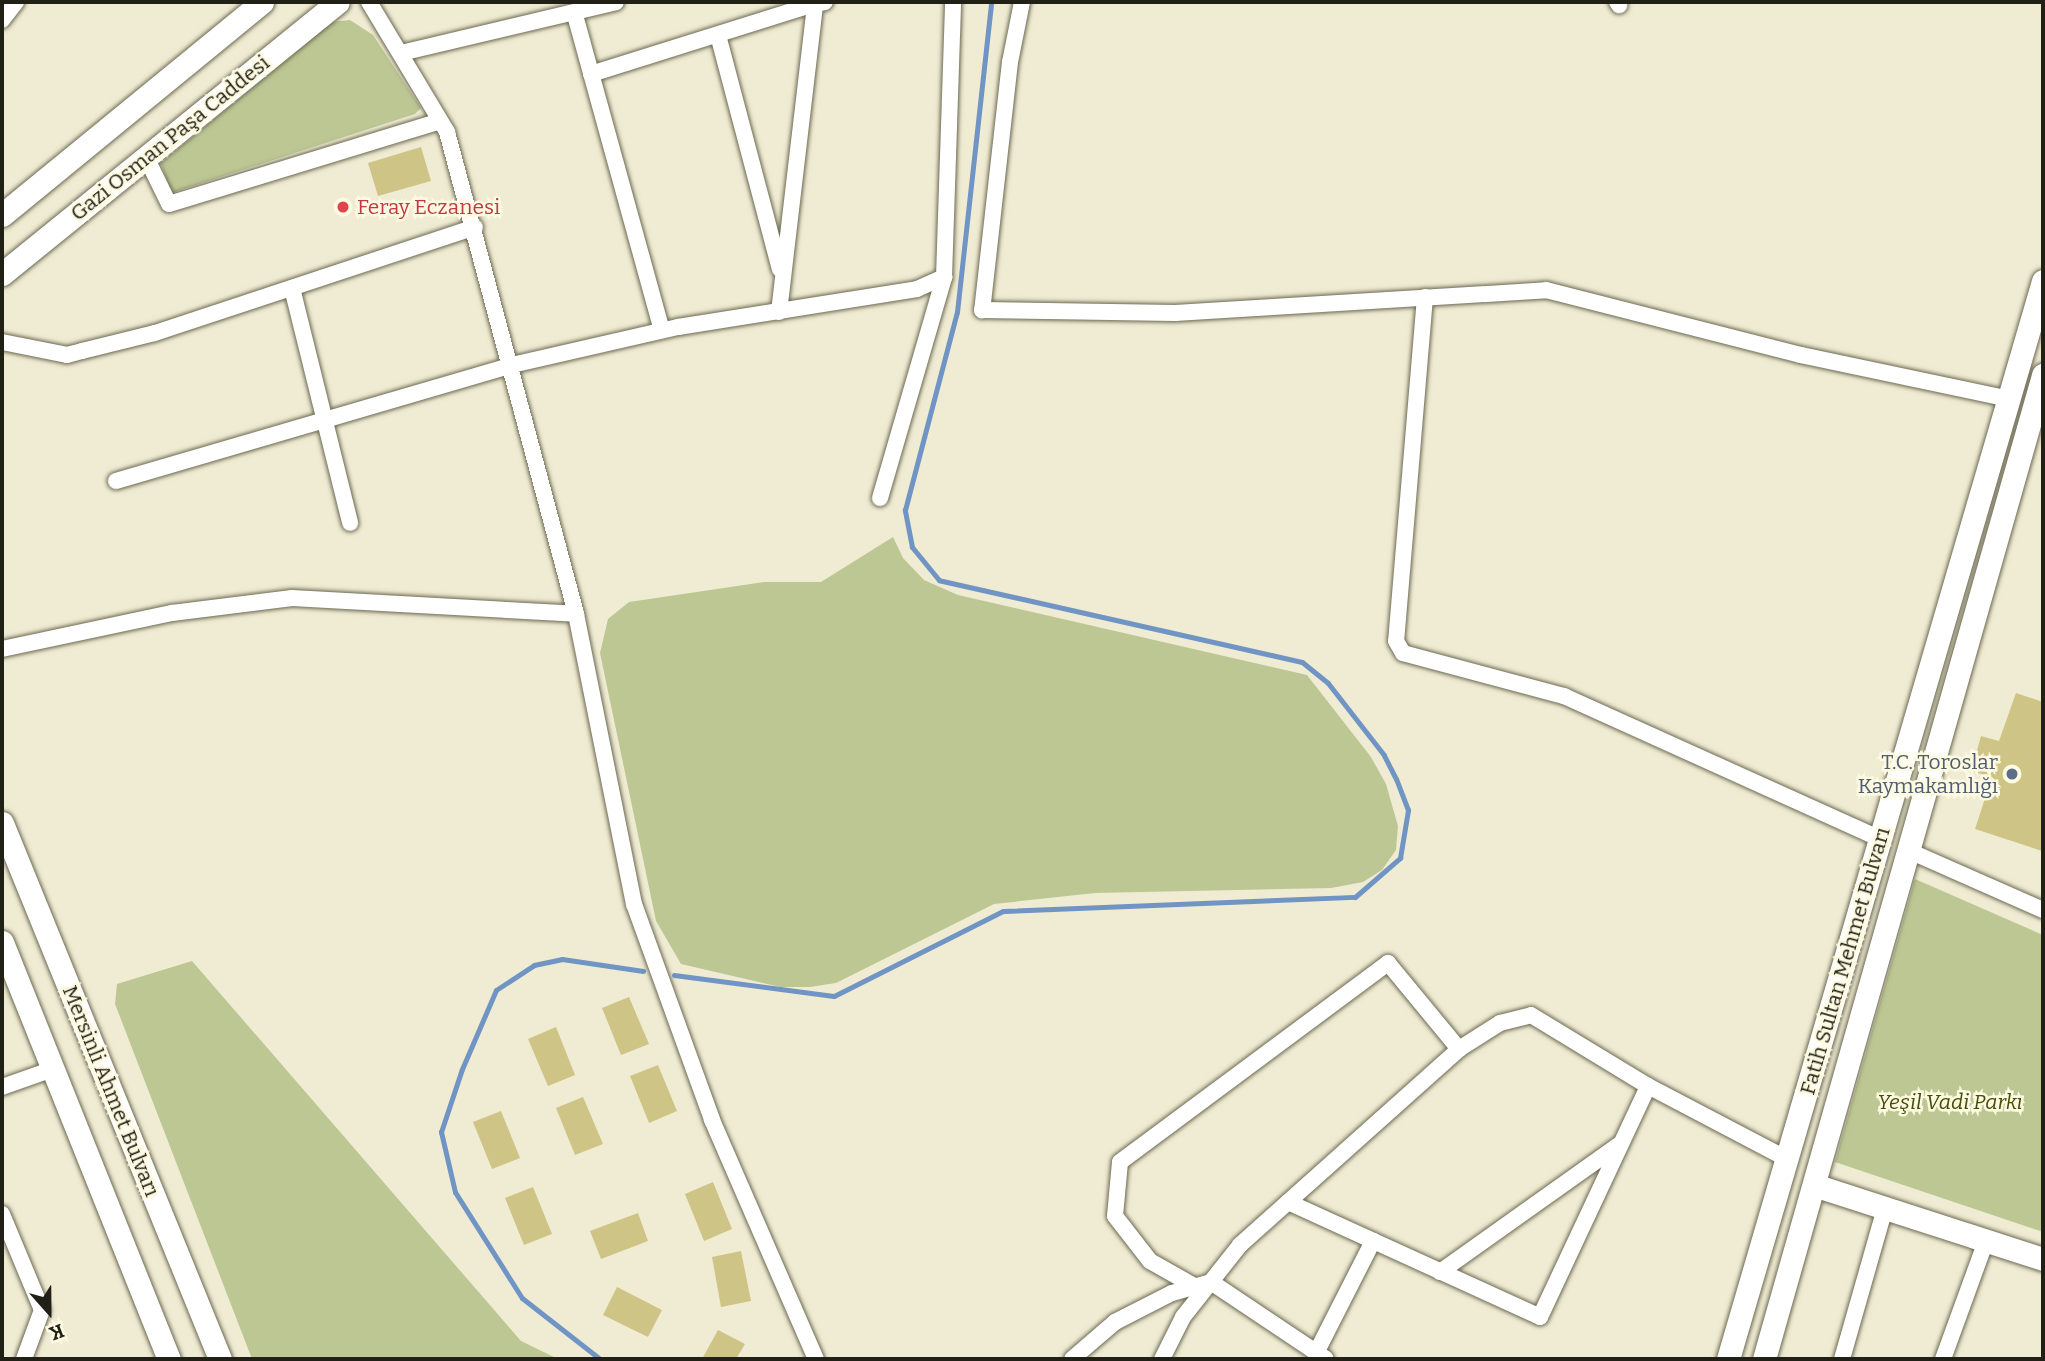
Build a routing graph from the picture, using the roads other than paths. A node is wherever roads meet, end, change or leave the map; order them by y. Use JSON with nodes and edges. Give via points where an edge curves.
{"nodes":[{"id":1,"x":16,"y":2,"type":"edge"},
{"id":2,"x":262,"y":2,"type":"edge"},
{"id":3,"x":338,"y":2,"type":"edge"},
{"id":4,"x":369,"y":2,"type":"edge"},
{"id":5,"x":616,"y":2,"type":"edge"},
{"id":6,"x":953,"y":2,"type":"edge"},
{"id":7,"x":1022,"y":2,"type":"edge"},
{"id":8,"x":820,"y":3,"type":"edge"},
{"id":9,"x":575,"y":15,"type":"junction"},
{"id":10,"x":2,"y":20,"type":"edge"},
{"id":11,"x":718,"y":34,"type":"junction"},
{"id":12,"x":401,"y":53,"type":"junction"},
{"id":13,"x":591,"y":75,"type":"junction"},
{"id":14,"x":440,"y":121,"type":"junction"},
{"id":15,"x":146,"y":158,"type":"junction"},
{"id":16,"x":2,"y":215,"type":"edge"},
{"id":17,"x":475,"y":227,"type":"junction"},
{"id":18,"x":2,"y":275,"type":"edge"},
{"id":19,"x":944,"y":276,"type":"junction"},
{"id":20,"x":783,"y":280,"type":"junction"},
{"id":21,"x":2043,"y":281,"type":"edge"},
{"id":22,"x":292,"y":288,"type":"junction"},
{"id":23,"x":1425,"y":297,"type":"junction"},
{"id":24,"x":779,"y":312,"type":"junction"},
{"id":25,"x":662,"y":330,"type":"junction"},
{"id":26,"x":2,"y":342,"type":"edge"},
{"id":27,"x":512,"y":365,"type":"junction"},
{"id":28,"x":2043,"y":375,"type":"edge"},
{"id":29,"x":2009,"y":399,"type":"junction"},
{"id":30,"x":2040,"y":399,"type":"edge"},
{"id":31,"x":325,"y":420,"type":"junction"},
{"id":32,"x":116,"y":481,"type":"dead end"},
{"id":33,"x":880,"y":498,"type":"dead end"},
{"id":34,"x":350,"y":523,"type":"dead end"},
{"id":35,"x":576,"y":614,"type":"junction"},
{"id":36,"x":2,"y":649,"type":"edge"},
{"id":37,"x":2,"y":823,"type":"edge"},
{"id":38,"x":1880,"y":839,"type":"junction"},
{"id":39,"x":1907,"y":850,"type":"junction"},
{"id":40,"x":2043,"y":910,"type":"edge"},
{"id":41,"x":2,"y":942,"type":"edge"},
{"id":42,"x":1459,"y":1049,"type":"junction"},
{"id":43,"x":52,"y":1069,"type":"junction"},
{"id":44,"x":1648,"y":1086,"type":"junction"},
{"id":45,"x":2,"y":1087,"type":"edge"},
{"id":46,"x":1621,"y":1144,"type":"junction"},
{"id":47,"x":1787,"y":1159,"type":"junction"},
{"id":48,"x":1814,"y":1185,"type":"junction"},
{"id":49,"x":1288,"y":1202,"type":"junction"},
{"id":50,"x":1885,"y":1208,"type":"junction"},
{"id":51,"x":2,"y":1214,"type":"edge"},
{"id":52,"x":1373,"y":1241,"type":"junction"},
{"id":53,"x":1986,"y":1241,"type":"junction"},
{"id":54,"x":2043,"y":1259,"type":"edge"},
{"id":55,"x":1440,"y":1272,"type":"junction"},
{"id":56,"x":1203,"y":1287,"type":"junction"},
{"id":57,"x":1321,"y":1356,"type":"edge"},
{"id":58,"x":24,"y":1359,"type":"edge"},
{"id":59,"x":169,"y":1359,"type":"edge"},
{"id":60,"x":220,"y":1359,"type":"edge"},
{"id":61,"x":816,"y":1359,"type":"edge"},
{"id":62,"x":1072,"y":1359,"type":"edge"},
{"id":63,"x":1162,"y":1359,"type":"edge"},
{"id":64,"x":1728,"y":1359,"type":"edge"},
{"id":65,"x":1764,"y":1359,"type":"edge"},
{"id":66,"x":1842,"y":1359,"type":"edge"},
{"id":67,"x":1943,"y":1359,"type":"edge"}],
"edges":[{"from":1,"to":10,"type":"street"},
{"from":2,"to":16,"type":"street"},
{"from":3,"to":15,"type":"street","name":"Gazi Osman Paşa Caddesi"},
{"from":4,"to":12,"type":"street"},
{"from":5,"to":9,"type":"street"},
{"from":6,"to":19,"type":"street"},
{"from":7,"to":23,"type":"street","via":[[1010,62],[982,310],[1175,313]]},
{"from":8,"to":11,"type":"street"},
{"from":8,"to":20,"type":"street"},
{"from":9,"to":12,"type":"street"},
{"from":9,"to":13,"type":"street"},
{"from":11,"to":13,"type":"street"},
{"from":11,"to":20,"type":"street"},
{"from":12,"to":14,"type":"street"},
{"from":13,"to":25,"type":"street"},
{"from":14,"to":15,"type":"street","via":[[169,204]]},
{"from":14,"to":17,"type":"street"},
{"from":15,"to":18,"type":"street","name":"Gazi Osman Paşa Caddesi"},
{"from":17,"to":22,"type":"street"},
{"from":17,"to":27,"type":"street"},
{"from":19,"to":24,"type":"street","via":[[917,289]]},
{"from":19,"to":33,"type":"street"},
{"from":20,"to":24,"type":"street"},
{"from":21,"to":29,"type":"street","name":"Fatih Sultan Mehmet Bulvarı"},
{"from":22,"to":26,"type":"street","via":[[155,333],[67,355]]},
{"from":22,"to":31,"type":"street"},
{"from":23,"to":29,"type":"street","via":[[1546,290],[1801,355]]},
{"from":23,"to":38,"type":"street","via":[[1396,641],[1403,653],[1564,696]]},
{"from":24,"to":25,"type":"street"},
{"from":25,"to":27,"type":"street"},
{"from":27,"to":31,"type":"street"},
{"from":27,"to":35,"type":"street"},
{"from":28,"to":30,"type":"street","name":"Fatih Sultan Mehmet Bulvarı"},
{"from":29,"to":38,"type":"street","name":"Fatih Sultan Mehmet Bulvarı"},
{"from":30,"to":39,"type":"street","name":"Fatih Sultan Mehmet Bulvarı"},
{"from":31,"to":32,"type":"street"},
{"from":31,"to":34,"type":"street"},
{"from":35,"to":36,"type":"street","via":[[292,598],[172,613]]},
{"from":35,"to":61,"type":"street","via":[[634,904],[712,1120]]},
{"from":37,"to":60,"type":"street","name":"Mersinli Ahmet Bulvarı"},
{"from":38,"to":47,"type":"street","name":"Fatih Sultan Mehmet Bulvarı"},
{"from":39,"to":40,"type":"street"},
{"from":39,"to":48,"type":"street","name":"Fatih Sultan Mehmet Bulvarı"},
{"from":41,"to":43,"type":"street"},
{"from":42,"to":44,"type":"street","via":[[1500,1023],[1531,1015]]},
{"from":42,"to":49,"type":"street"},
{"from":42,"to":56,"type":"street","via":[[1388,962],[1120,1162],[1115,1216],[1150,1261]]},
{"from":43,"to":45,"type":"street"},
{"from":43,"to":59,"type":"street"},
{"from":44,"to":46,"type":"street"},
{"from":44,"to":47,"type":"street"},
{"from":46,"to":55,"type":"street"},
{"from":46,"to":55,"type":"street","via":[[1540,1317]]},
{"from":47,"to":64,"type":"street","name":"Fatih Sultan Mehmet Bulvarı"},
{"from":48,"to":50,"type":"street"},
{"from":48,"to":65,"type":"street","name":"Fatih Sultan Mehmet Bulvarı"},
{"from":49,"to":52,"type":"street"},
{"from":49,"to":56,"type":"street","via":[[1240,1245]]},
{"from":50,"to":53,"type":"street"},
{"from":50,"to":66,"type":"street"},
{"from":51,"to":58,"type":"street","via":[[42,1310]]},
{"from":52,"to":55,"type":"street"},
{"from":52,"to":57,"type":"street"},
{"from":53,"to":54,"type":"street"},
{"from":53,"to":67,"type":"street"},
{"from":56,"to":57,"type":"street"},
{"from":56,"to":62,"type":"street","via":[[1115,1322]]},
{"from":56,"to":63,"type":"street"}]}
